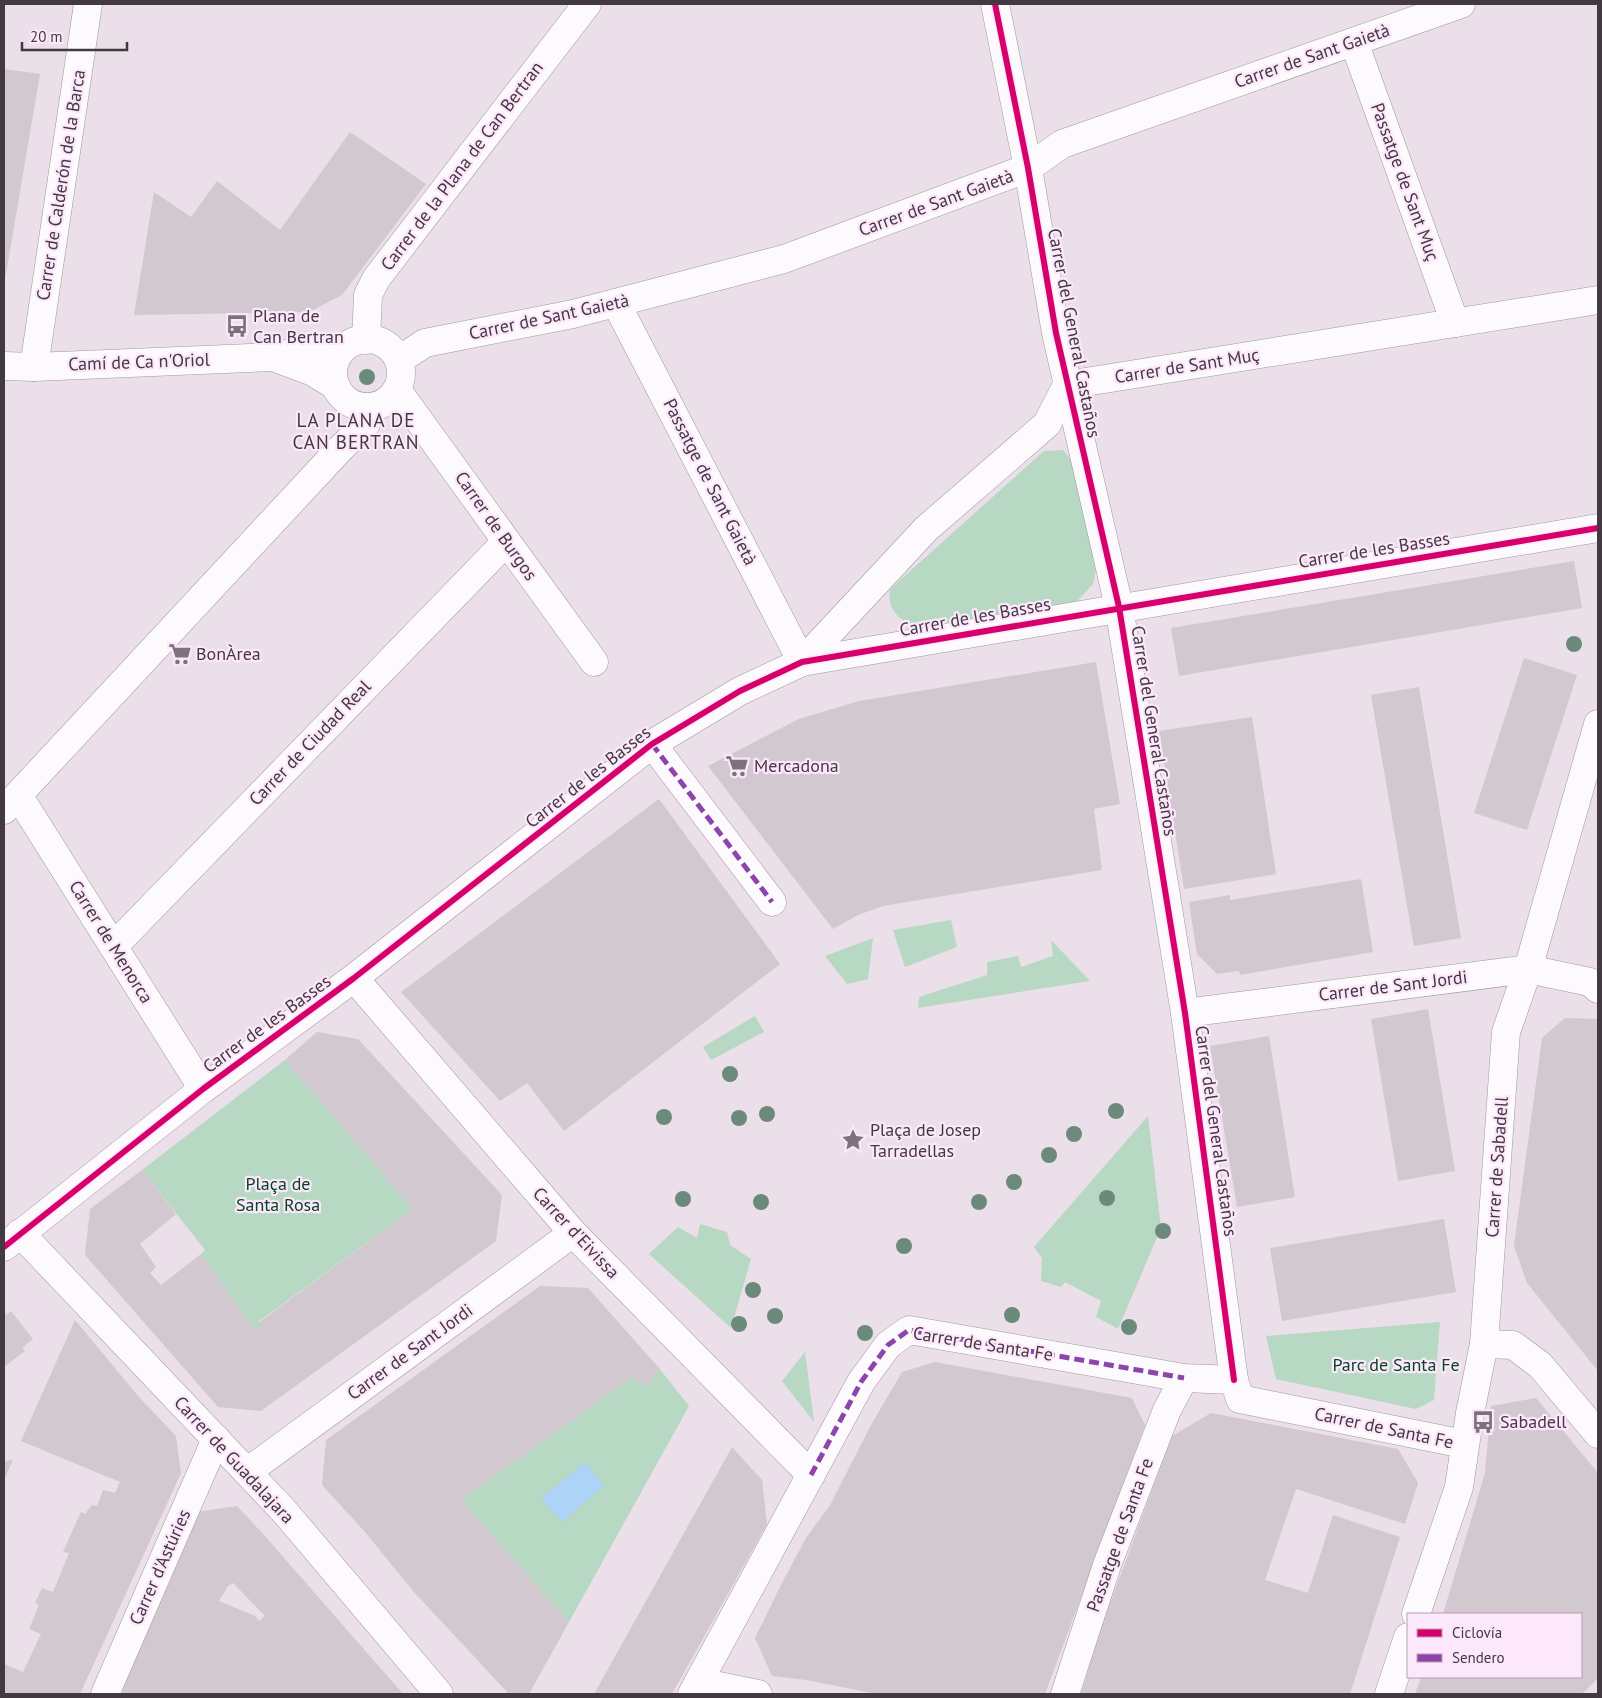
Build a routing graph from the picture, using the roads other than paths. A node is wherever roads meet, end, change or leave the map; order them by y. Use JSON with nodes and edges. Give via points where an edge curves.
{"nodes":[{"id":1,"x":88,"y":4,"type":"edge"},
{"id":2,"x":587,"y":4,"type":"edge"},
{"id":3,"x":995,"y":4,"type":"edge"},
{"id":4,"x":1461,"y":4,"type":"edge"},
{"id":5,"x":1354,"y":42,"type":"junction"},
{"id":6,"x":1028,"y":168,"type":"junction"},
{"id":7,"x":1598,"y":300,"type":"edge"},
{"id":8,"x":616,"y":303,"type":"junction"},
{"id":9,"x":1455,"y":323,"type":"junction"},
{"id":10,"x":355,"y":344,"type":"junction"},
{"id":11,"x":273,"y":357,"type":"junction"},
{"id":12,"x":399,"y":360,"type":"junction"},
{"id":13,"x":4,"y":366,"type":"edge"},
{"id":14,"x":34,"y":367,"type":"junction"},
{"id":15,"x":1067,"y":385,"type":"junction"},
{"id":16,"x":397,"y":390,"type":"junction"},
{"id":17,"x":340,"y":392,"type":"junction"},
{"id":18,"x":371,"y":407,"type":"junction"},
{"id":19,"x":340,"y":449,"type":"junction"},
{"id":20,"x":1598,"y":528,"type":"edge"},
{"id":21,"x":506,"y":542,"type":"junction"},
{"id":22,"x":1119,"y":608,"type":"junction"},
{"id":23,"x":594,"y":662,"type":"dead end"},
{"id":24,"x":802,"y":662,"type":"junction"},
{"id":25,"x":1598,"y":724,"type":"edge"},
{"id":26,"x":652,"y":744,"type":"junction"},
{"id":27,"x":11,"y":802,"type":"edge"},
{"id":28,"x":772,"y":902,"type":"dead end"},
{"id":29,"x":115,"y":945,"type":"junction"},
{"id":30,"x":1528,"y":969,"type":"junction"},
{"id":31,"x":354,"y":978,"type":"junction"},
{"id":32,"x":1598,"y":989,"type":"edge"},
{"id":33,"x":1185,"y":1013,"type":"junction"},
{"id":34,"x":203,"y":1089,"type":"junction"},
{"id":35,"x":573,"y":1233,"type":"junction"},
{"id":36,"x":12,"y":1240,"type":"edge"},
{"id":37,"x":1484,"y":1344,"type":"junction"},
{"id":38,"x":1184,"y":1378,"type":"junction"},
{"id":39,"x":1234,"y":1380,"type":"junction"},
{"id":40,"x":1598,"y":1434,"type":"edge"},
{"id":41,"x":216,"y":1440,"type":"junction"},
{"id":42,"x":1464,"y":1444,"type":"junction"},
{"id":43,"x":247,"y":1472,"type":"junction"},
{"id":44,"x":811,"y":1475,"type":"junction"},
{"id":45,"x":1416,"y":1613,"type":"edge"},
{"id":46,"x":1407,"y":1640,"type":"edge"},
{"id":47,"x":695,"y":1688,"type":"edge"},
{"id":48,"x":105,"y":1694,"type":"edge"},
{"id":49,"x":439,"y":1694,"type":"edge"},
{"id":50,"x":758,"y":1694,"type":"edge"},
{"id":51,"x":1065,"y":1694,"type":"edge"},
{"id":52,"x":1389,"y":1694,"type":"edge"}],
"edges":[{"from":1,"to":14,"type":"street","name":"Carrer de Calderón de la Barca"},
{"from":2,"to":10,"type":"street","name":"Carrer de la Plana de Can Bertran","via":[[376,279],[368,295]]},
{"from":3,"to":6,"type":"street","name":"Carrer del General Castaños"},
{"from":4,"to":5,"type":"street","name":"Carrer de Sant Gaietà"},
{"from":5,"to":6,"type":"street","name":"Carrer de Sant Gaietà","via":[[1062,144]]},
{"from":5,"to":9,"type":"street","name":"Passatge de Sant Muç"},
{"from":6,"to":8,"type":"street","name":"Carrer de Sant Gaietà","via":[[784,259]]},
{"from":6,"to":15,"type":"street","name":"Carrer del General Castaños"},
{"from":7,"to":9,"type":"street","name":"Carrer de Sant Muç"},
{"from":8,"to":12,"type":"street","name":"Carrer de Sant Gaietà","via":[[425,343]]},
{"from":8,"to":24,"type":"street","name":"Passatge de Sant Gaietà"},
{"from":9,"to":15,"type":"street","name":"Carrer de Sant Muç"},
{"from":10,"to":11,"type":"street","name":"Camí de Ca n'Oriol"},
{"from":10,"to":12,"type":"street","via":[[380,342]]},
{"from":10,"to":17,"type":"street","via":[[337,360],[334,371]]},
{"from":11,"to":14,"type":"street","name":"Camí de Ca n'Oriol"},
{"from":11,"to":17,"type":"street","name":"Camí de Ca n'Oriol","via":[[313,372]]},
{"from":12,"to":16,"type":"street","via":[[401,375]]},
{"from":13,"to":14,"type":"street","name":"Camí de Ca n'Oriol"},
{"from":15,"to":22,"type":"street","name":"Carrer del General Castaños"},
{"from":15,"to":24,"type":"street","via":[[1047,424],[926,529]]},
{"from":16,"to":18,"type":"street","via":[[382,404]]},
{"from":16,"to":21,"type":"street","name":"Carrer de Burgos"},
{"from":17,"to":18,"type":"street","via":[[357,406]]},
{"from":17,"to":19,"type":"street","via":[[345,435]]},
{"from":18,"to":19,"type":"street","via":[[366,424]]},
{"from":19,"to":27,"type":"street"},
{"from":20,"to":22,"type":"street","name":"Carrer de les Basses"},
{"from":21,"to":23,"type":"street","name":"Carrer de Burgos"},
{"from":21,"to":29,"type":"street","name":"Carrer de Ciudad Real"},
{"from":22,"to":24,"type":"street","name":"Carrer de les Basses"},
{"from":22,"to":33,"type":"street","name":"Carrer del General Castaños"},
{"from":24,"to":26,"type":"street","name":"Carrer de les Basses","via":[[740,691]]},
{"from":25,"to":30,"type":"street","name":"Carrer de Sabadell"},
{"from":26,"to":28,"type":"street"},
{"from":26,"to":31,"type":"street","name":"Carrer de les Basses"},
{"from":27,"to":29,"type":"street","name":"Carrer de Menorca"},
{"from":29,"to":34,"type":"street","name":"Carrer de Menorca"},
{"from":30,"to":32,"type":"street","name":"Carrer de Sant Jordi","via":[[1590,982]]},
{"from":30,"to":33,"type":"street","name":"Carrer de Sant Jordi"},
{"from":30,"to":37,"type":"street","name":"Carrer de Sabadell","via":[[1506,1032]]},
{"from":31,"to":34,"type":"street","name":"Carrer de les Basses"},
{"from":31,"to":35,"type":"street","name":"Carrer d'Eivissa"},
{"from":33,"to":39,"type":"street","name":"Carrer del General Castaños"},
{"from":34,"to":36,"type":"street","name":"Carrer de les Basses"},
{"from":35,"to":43,"type":"street","name":"Carrer de Sant Jordi"},
{"from":35,"to":44,"type":"street","name":"Carrer d'Eivissa"},
{"from":36,"to":41,"type":"street","name":"Carrer de Guadalajara"},
{"from":37,"to":40,"type":"street","via":[[1514,1345],[1540,1365]]},
{"from":37,"to":42,"type":"street","name":"Carrer de Sabadell"},
{"from":38,"to":39,"type":"street","name":"Carrer de Santa Fe"},
{"from":38,"to":44,"type":"street","name":"Carrer de Santa Fe","via":[[908,1330],[888,1345],[861,1382]]},
{"from":38,"to":51,"type":"street","name":"Passatge de Santa Fe","via":[[1166,1410],[1107,1565]]},
{"from":39,"to":42,"type":"street","name":"Carrer de Santa Fe","via":[[1240,1399]]},
{"from":41,"to":43,"type":"street","name":"Carrer de Guadalajara"},
{"from":41,"to":48,"type":"street","name":"Carrer d'Astúries"},
{"from":42,"to":45,"type":"street","name":"Carrer de Sabadell","via":[[1459,1487]]},
{"from":43,"to":49,"type":"street","name":"Carrer de Guadalajara"},
{"from":44,"to":47,"type":"street","name":"Carrer de Santa Fe"},
{"from":46,"to":52,"type":"street"},
{"from":47,"to":50,"type":"street"}]}
